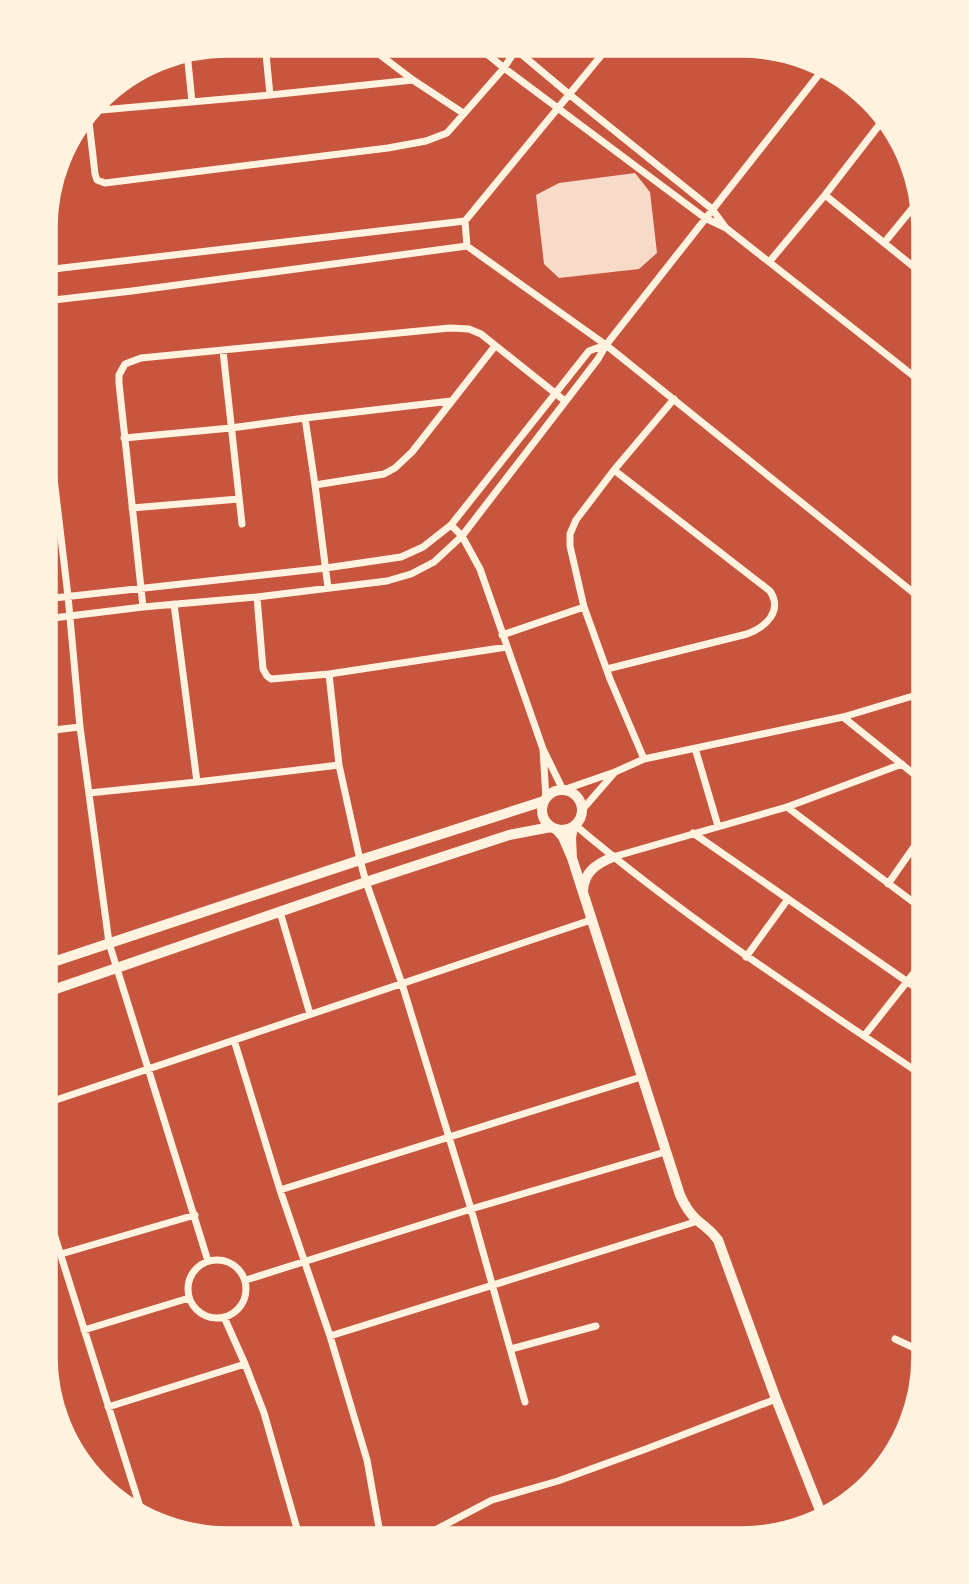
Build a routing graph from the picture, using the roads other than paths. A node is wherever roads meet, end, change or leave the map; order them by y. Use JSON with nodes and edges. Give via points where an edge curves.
{"nodes":[{"id":1,"x":266,"y":56,"type":"edge"},
{"id":2,"x":381,"y":56,"type":"edge"},
{"id":3,"x":489,"y":56,"type":"edge"},
{"id":4,"x":510,"y":56,"type":"edge"},
{"id":5,"x":526,"y":56,"type":"edge"},
{"id":6,"x":601,"y":56,"type":"edge"},
{"id":7,"x":188,"y":61,"type":"edge"},
{"id":8,"x":504,"y":68,"type":"junction"},
{"id":9,"x":819,"y":75,"type":"edge"},
{"id":10,"x":413,"y":80,"type":"junction"},
{"id":11,"x":270,"y":95,"type":"junction"},
{"id":12,"x":570,"y":95,"type":"junction"},
{"id":13,"x":192,"y":102,"type":"junction"},
{"id":14,"x":559,"y":108,"type":"junction"},
{"id":15,"x":102,"y":111,"type":"edge"},
{"id":16,"x":463,"y":113,"type":"junction"},
{"id":17,"x":90,"y":124,"type":"edge"},
{"id":18,"x":879,"y":125,"type":"edge"},
{"id":19,"x":825,"y":195,"type":"junction"},
{"id":20,"x":712,"y":209,"type":"junction"},
{"id":21,"x":912,"y":209,"type":"edge"},
{"id":22,"x":705,"y":218,"type":"junction"},
{"id":23,"x":465,"y":221,"type":"junction"},
{"id":24,"x":726,"y":228,"type":"junction"},
{"id":25,"x":884,"y":243,"type":"junction"},
{"id":26,"x":467,"y":246,"type":"junction"},
{"id":27,"x":770,"y":261,"type":"junction"},
{"id":28,"x":913,"y":266,"type":"edge"},
{"id":29,"x":56,"y":270,"type":"edge"},
{"id":30,"x":56,"y":300,"type":"edge"},
{"id":31,"x":495,"y":345,"type":"junction"},
{"id":32,"x":606,"y":345,"type":"junction"},
{"id":33,"x":223,"y":351,"type":"junction"},
{"id":34,"x":913,"y":375,"type":"edge"},
{"id":35,"x":554,"y":394,"type":"junction"},
{"id":36,"x":674,"y":399,"type":"junction"},
{"id":37,"x":451,"y":401,"type":"junction"},
{"id":38,"x":565,"y":401,"type":"junction"},
{"id":39,"x":305,"y":418,"type":"junction"},
{"id":40,"x":231,"y":428,"type":"junction"},
{"id":41,"x":124,"y":438,"type":"junction"},
{"id":42,"x":614,"y":470,"type":"junction"},
{"id":43,"x":315,"y":485,"type":"junction"},
{"id":44,"x":56,"y":495,"type":"edge"},
{"id":45,"x":239,"y":499,"type":"junction"},
{"id":46,"x":132,"y":508,"type":"junction"},
{"id":47,"x":242,"y":524,"type":"dead end"},
{"id":48,"x":451,"y":525,"type":"junction"},
{"id":49,"x":461,"y":536,"type":"junction"},
{"id":50,"x":326,"y":568,"type":"junction"},
{"id":51,"x":328,"y":587,"type":"junction"},
{"id":52,"x":141,"y":588,"type":"junction"},
{"id":53,"x":913,"y":593,"type":"edge"},
{"id":54,"x":68,"y":596,"type":"junction"},
{"id":55,"x":257,"y":597,"type":"junction"},
{"id":56,"x":56,"y":598,"type":"edge"},
{"id":57,"x":174,"y":604,"type":"junction"},
{"id":58,"x":143,"y":607,"type":"junction"},
{"id":59,"x":584,"y":607,"type":"junction"},
{"id":60,"x":69,"y":616,"type":"junction"},
{"id":61,"x":56,"y":618,"type":"edge"},
{"id":62,"x":502,"y":635,"type":"junction"},
{"id":63,"x":507,"y":647,"type":"junction"},
{"id":64,"x":607,"y":669,"type":"junction"},
{"id":65,"x":329,"y":674,"type":"junction"},
{"id":66,"x":913,"y":696,"type":"edge"},
{"id":67,"x":843,"y":717,"type":"junction"},
{"id":68,"x":80,"y":727,"type":"junction"},
{"id":69,"x":56,"y":730,"type":"edge"},
{"id":70,"x":695,"y":748,"type":"junction"},
{"id":71,"x":542,"y":749,"type":"junction"},
{"id":72,"x":643,"y":759,"type":"junction"},
{"id":73,"x":901,"y":764,"type":"junction"},
{"id":74,"x":339,"y":765,"type":"junction"},
{"id":75,"x":615,"y":772,"type":"junction"},
{"id":76,"x":913,"y":774,"type":"edge"},
{"id":77,"x":197,"y":782,"type":"junction"},
{"id":78,"x":563,"y":790,"type":"junction"},
{"id":79,"x":89,"y":793,"type":"junction"},
{"id":80,"x":545,"y":800,"type":"junction"},
{"id":81,"x":787,"y":807,"type":"junction"},
{"id":82,"x":582,"y":810,"type":"junction"},
{"id":83,"x":718,"y":825,"type":"junction"},
{"id":84,"x":574,"y":826,"type":"junction"},
{"id":85,"x":554,"y":828,"type":"junction"},
{"id":86,"x":693,"y":833,"type":"junction"},
{"id":87,"x":913,"y":848,"type":"edge"},
{"id":88,"x":613,"y":857,"type":"junction"},
{"id":89,"x":572,"y":858,"type":"junction"},
{"id":90,"x":360,"y":860,"type":"junction"},
{"id":91,"x":366,"y":882,"type":"junction"},
{"id":92,"x":888,"y":884,"type":"junction"},
{"id":93,"x":583,"y":894,"type":"junction"},
{"id":94,"x":788,"y":899,"type":"junction"},
{"id":95,"x":913,"y":902,"type":"edge"},
{"id":96,"x":280,"y":912,"type":"junction"},
{"id":97,"x":591,"y":920,"type":"junction"},
{"id":98,"x":109,"y":943,"type":"junction"},
{"id":99,"x":746,"y":957,"type":"junction"},
{"id":100,"x":56,"y":961,"type":"edge"},
{"id":101,"x":116,"y":967,"type":"junction"},
{"id":102,"x":913,"y":974,"type":"edge"},
{"id":103,"x":907,"y":981,"type":"junction"},
{"id":104,"x":402,"y":985,"type":"junction"},
{"id":105,"x":913,"y":985,"type":"edge"},
{"id":106,"x":56,"y":989,"type":"edge"},
{"id":107,"x":310,"y":1014,"type":"junction"},
{"id":108,"x":864,"y":1036,"type":"junction"},
{"id":109,"x":234,"y":1040,"type":"junction"},
{"id":110,"x":149,"y":1069,"type":"junction"},
{"id":111,"x":913,"y":1069,"type":"edge"},
{"id":112,"x":641,"y":1077,"type":"junction"},
{"id":113,"x":56,"y":1100,"type":"edge"},
{"id":114,"x":448,"y":1136,"type":"junction"},
{"id":115,"x":665,"y":1152,"type":"junction"},
{"id":116,"x":281,"y":1190,"type":"junction"},
{"id":117,"x":471,"y":1209,"type":"junction"},
{"id":118,"x":195,"y":1215,"type":"junction"},
{"id":119,"x":698,"y":1221,"type":"junction"},
{"id":120,"x":56,"y":1239,"type":"edge"},
{"id":121,"x":61,"y":1254,"type":"junction"},
{"id":122,"x":208,"y":1261,"type":"junction"},
{"id":123,"x":305,"y":1261,"type":"junction"},
{"id":124,"x":246,"y":1280,"type":"junction"},
{"id":125,"x":493,"y":1285,"type":"junction"},
{"id":126,"x":189,"y":1298,"type":"junction"},
{"id":127,"x":225,"y":1317,"type":"junction"},
{"id":128,"x":597,"y":1326,"type":"dead end"},
{"id":129,"x":84,"y":1330,"type":"junction"},
{"id":130,"x":330,"y":1336,"type":"junction"},
{"id":131,"x":894,"y":1339,"type":"dead end"},
{"id":132,"x":913,"y":1348,"type":"edge"},
{"id":133,"x":511,"y":1349,"type":"junction"},
{"id":134,"x":245,"y":1364,"type":"junction"},
{"id":135,"x":776,"y":1399,"type":"junction"},
{"id":136,"x":525,"y":1402,"type":"dead end"},
{"id":137,"x":108,"y":1407,"type":"junction"},
{"id":138,"x":139,"y":1503,"type":"edge"},
{"id":139,"x":819,"y":1509,"type":"edge"},
{"id":140,"x":297,"y":1528,"type":"edge"},
{"id":141,"x":379,"y":1528,"type":"edge"},
{"id":142,"x":439,"y":1528,"type":"edge"}],
"edges":[{"from":1,"to":11,"type":"street"},
{"from":2,"to":10,"type":"street"},
{"from":3,"to":8,"type":"street"},
{"from":4,"to":8,"type":"street"},
{"from":5,"to":12,"type":"street"},
{"from":6,"to":12,"type":"street"},
{"from":7,"to":13,"type":"street"},
{"from":8,"to":14,"type":"street"},
{"from":8,"to":16,"type":"street"},
{"from":9,"to":20,"type":"street"},
{"from":10,"to":11,"type":"street"},
{"from":10,"to":16,"type":"street"},
{"from":11,"to":13,"type":"street"},
{"from":12,"to":14,"type":"street"},
{"from":12,"to":20,"type":"street"},
{"from":13,"to":15,"type":"street"},
{"from":14,"to":22,"type":"street"},
{"from":14,"to":23,"type":"street"},
{"from":16,"to":17,"type":"street","via":[[447,133],[426,141],[105,183],[95,174]]},
{"from":18,"to":19,"type":"street"},
{"from":19,"to":25,"type":"street"},
{"from":19,"to":27,"type":"street"},
{"from":20,"to":22,"type":"street"},
{"from":20,"to":24,"type":"street"},
{"from":21,"to":25,"type":"street"},
{"from":22,"to":24,"type":"street"},
{"from":22,"to":32,"type":"street"},
{"from":23,"to":26,"type":"street"},
{"from":23,"to":29,"type":"street"},
{"from":24,"to":27,"type":"street"},
{"from":25,"to":28,"type":"street"},
{"from":26,"to":30,"type":"street"},
{"from":26,"to":32,"type":"street"},
{"from":27,"to":34,"type":"street"},
{"from":31,"to":33,"type":"street","via":[[469,329],[450,328]]},
{"from":31,"to":35,"type":"street"},
{"from":31,"to":37,"type":"street"},
{"from":32,"to":35,"type":"street","via":[[589,351]]},
{"from":32,"to":36,"type":"street"},
{"from":32,"to":38,"type":"street"},
{"from":33,"to":40,"type":"street"},
{"from":33,"to":41,"type":"street","via":[[141,358],[125,364],[118,383]]},
{"from":35,"to":38,"type":"street"},
{"from":35,"to":48,"type":"street"},
{"from":36,"to":42,"type":"street"},
{"from":36,"to":53,"type":"street"},
{"from":37,"to":39,"type":"street"},
{"from":37,"to":43,"type":"street","via":[[395,468],[384,474]]},
{"from":38,"to":49,"type":"street"},
{"from":39,"to":40,"type":"street"},
{"from":39,"to":43,"type":"street"},
{"from":40,"to":41,"type":"street"},
{"from":40,"to":45,"type":"street"},
{"from":41,"to":46,"type":"street"},
{"from":42,"to":59,"type":"street","via":[[570,534]]},
{"from":42,"to":64,"type":"street","via":[[770,591],[776,605],[766,624],[747,634]]},
{"from":43,"to":50,"type":"street"},
{"from":44,"to":54,"type":"street"},
{"from":45,"to":46,"type":"street"},
{"from":45,"to":47,"type":"street"},
{"from":46,"to":52,"type":"street"},
{"from":48,"to":49,"type":"street"},
{"from":48,"to":50,"type":"street","via":[[423,547],[401,556]]},
{"from":49,"to":51,"type":"street","via":[[434,562],[411,574]]},
{"from":49,"to":62,"type":"street","via":[[480,569]]},
{"from":50,"to":51,"type":"street"},
{"from":50,"to":52,"type":"street"},
{"from":51,"to":55,"type":"street"},
{"from":52,"to":54,"type":"street"},
{"from":52,"to":58,"type":"street"},
{"from":54,"to":56,"type":"street"},
{"from":54,"to":60,"type":"street"},
{"from":55,"to":57,"type":"street"},
{"from":55,"to":65,"type":"street","via":[[267,677]]},
{"from":57,"to":58,"type":"street"},
{"from":57,"to":77,"type":"street"},
{"from":58,"to":60,"type":"street"},
{"from":59,"to":62,"type":"street"},
{"from":59,"to":64,"type":"street"},
{"from":60,"to":61,"type":"street"},
{"from":60,"to":68,"type":"street"},
{"from":62,"to":63,"type":"street"},
{"from":63,"to":65,"type":"street"},
{"from":63,"to":71,"type":"street"},
{"from":64,"to":72,"type":"street"},
{"from":65,"to":74,"type":"street"},
{"from":66,"to":67,"type":"street"},
{"from":67,"to":70,"type":"street"},
{"from":67,"to":73,"type":"street"},
{"from":68,"to":69,"type":"street"},
{"from":68,"to":79,"type":"street"},
{"from":70,"to":72,"type":"street"},
{"from":70,"to":83,"type":"street"},
{"from":71,"to":78,"type":"street"},
{"from":71,"to":80,"type":"street"},
{"from":72,"to":75,"type":"street"},
{"from":73,"to":76,"type":"street"},
{"from":73,"to":81,"type":"street"},
{"from":74,"to":77,"type":"street"},
{"from":74,"to":90,"type":"street"},
{"from":75,"to":78,"type":"street"},
{"from":75,"to":82,"type":"street"},
{"from":77,"to":79,"type":"street"},
{"from":78,"to":80,"type":"street"},
{"from":78,"to":82,"type":"street","via":[[578,798]]},
{"from":79,"to":98,"type":"street"},
{"from":80,"to":85,"type":"street","via":[[542,813]]},
{"from":80,"to":90,"type":"street"},
{"from":81,"to":83,"type":"street"},
{"from":81,"to":92,"type":"street"},
{"from":82,"to":84,"type":"street"},
{"from":83,"to":86,"type":"street"},
{"from":84,"to":85,"type":"street"},
{"from":84,"to":88,"type":"street"},
{"from":84,"to":89,"type":"street"},
{"from":85,"to":89,"type":"street"},
{"from":85,"to":91,"type":"street","via":[[509,835]]},
{"from":86,"to":88,"type":"street"},
{"from":86,"to":94,"type":"street"},
{"from":87,"to":92,"type":"street"},
{"from":88,"to":93,"type":"street","via":[[590,870],[583,881]]},
{"from":88,"to":99,"type":"street"},
{"from":89,"to":93,"type":"street"},
{"from":90,"to":91,"type":"street"},
{"from":90,"to":98,"type":"street"},
{"from":91,"to":96,"type":"street"},
{"from":91,"to":104,"type":"street"},
{"from":92,"to":95,"type":"street"},
{"from":93,"to":97,"type":"street"},
{"from":94,"to":99,"type":"street"},
{"from":94,"to":103,"type":"street"},
{"from":96,"to":101,"type":"street"},
{"from":96,"to":107,"type":"street"},
{"from":97,"to":104,"type":"street"},
{"from":97,"to":112,"type":"street"},
{"from":98,"to":100,"type":"street"},
{"from":98,"to":101,"type":"street"},
{"from":99,"to":108,"type":"street"},
{"from":101,"to":106,"type":"street"},
{"from":101,"to":110,"type":"street"},
{"from":102,"to":103,"type":"street"},
{"from":103,"to":105,"type":"street"},
{"from":103,"to":108,"type":"street"},
{"from":104,"to":107,"type":"street"},
{"from":104,"to":114,"type":"street"},
{"from":107,"to":109,"type":"street"},
{"from":108,"to":111,"type":"street"},
{"from":109,"to":110,"type":"street"},
{"from":109,"to":116,"type":"street"},
{"from":110,"to":113,"type":"street"},
{"from":110,"to":118,"type":"street"},
{"from":112,"to":114,"type":"street"},
{"from":112,"to":115,"type":"street"},
{"from":114,"to":116,"type":"street"},
{"from":114,"to":117,"type":"street"},
{"from":115,"to":117,"type":"street"},
{"from":115,"to":119,"type":"street","via":[[680,1195]]},
{"from":116,"to":123,"type":"street"},
{"from":117,"to":123,"type":"street"},
{"from":117,"to":125,"type":"street"},
{"from":118,"to":121,"type":"street"},
{"from":118,"to":122,"type":"street"},
{"from":119,"to":125,"type":"street"},
{"from":119,"to":135,"type":"street","via":[[718,1240]]},
{"from":120,"to":121,"type":"street"},
{"from":121,"to":129,"type":"street"},
{"from":122,"to":124,"type":"street","via":[[235,1265]]},
{"from":122,"to":126,"type":"street","via":[[193,1273]]},
{"from":123,"to":124,"type":"street"},
{"from":123,"to":130,"type":"street"},
{"from":124,"to":127,"type":"street","via":[[240,1307]]},
{"from":125,"to":130,"type":"street"},
{"from":125,"to":133,"type":"street"},
{"from":126,"to":127,"type":"street","via":[[205,1315]]},
{"from":126,"to":129,"type":"street"},
{"from":127,"to":134,"type":"street"},
{"from":128,"to":133,"type":"street"},
{"from":129,"to":137,"type":"street"},
{"from":130,"to":141,"type":"street","via":[[367,1460]]},
{"from":131,"to":132,"type":"street"},
{"from":133,"to":136,"type":"street"},
{"from":134,"to":137,"type":"street"},
{"from":134,"to":140,"type":"street"},
{"from":135,"to":139,"type":"street"},
{"from":135,"to":142,"type":"street","via":[[558,1481],[492,1500]]},
{"from":137,"to":138,"type":"street"}]}
